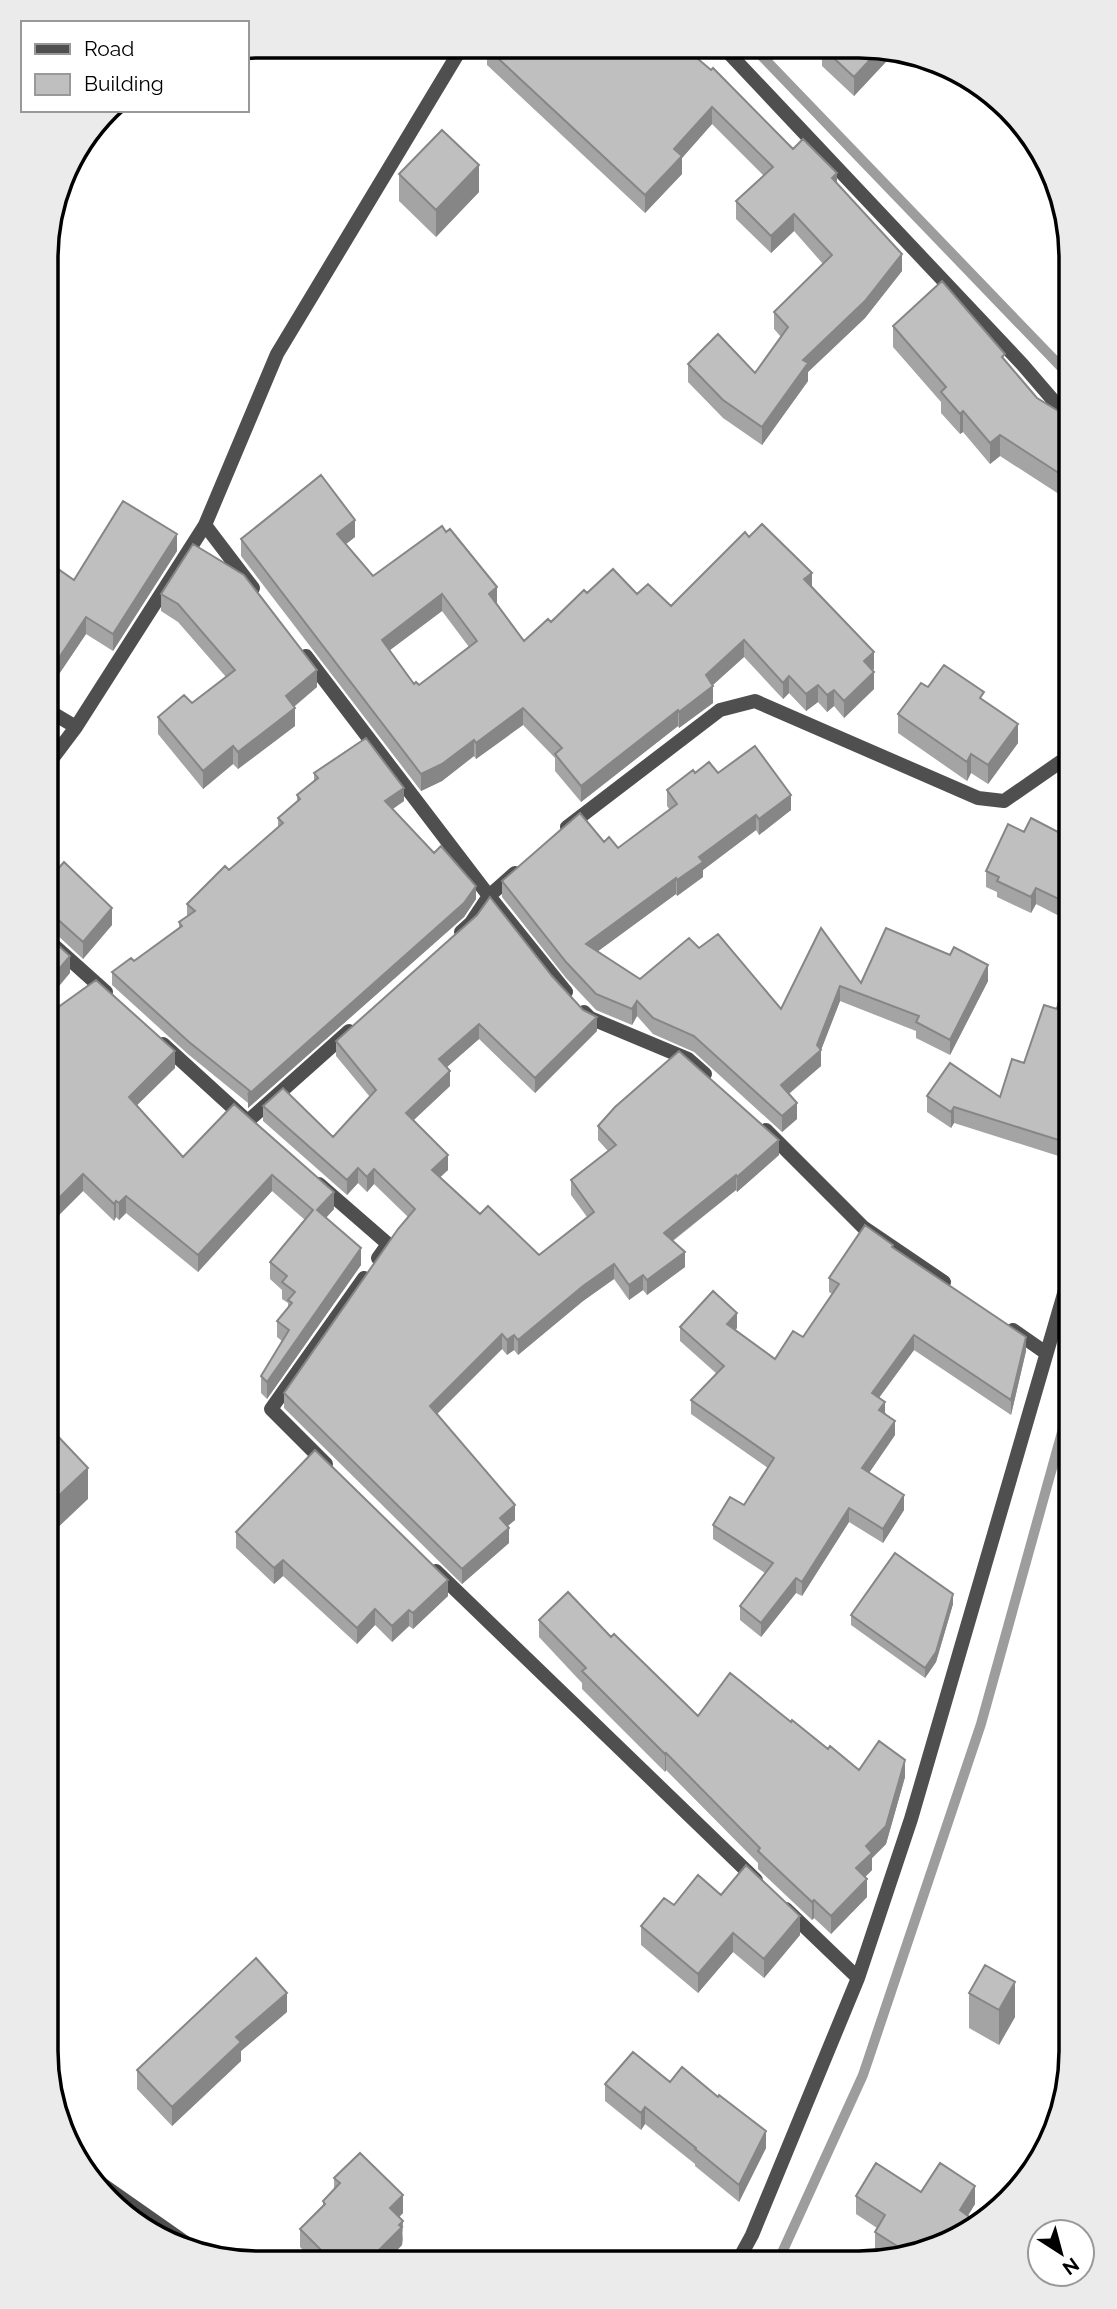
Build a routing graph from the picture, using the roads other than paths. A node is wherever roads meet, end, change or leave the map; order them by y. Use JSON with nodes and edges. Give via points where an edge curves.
{"nodes":[{"id":1,"x":455,"y":58,"type":"edge"},
{"id":2,"x":733,"y":58,"type":"edge"},
{"id":3,"x":1059,"y":407,"type":"edge"},
{"id":4,"x":205,"y":525,"type":"junction"},
{"id":5,"x":263,"y":601,"type":"edge"},
{"id":6,"x":297,"y":645,"type":"edge"},
{"id":7,"x":58,"y":716,"type":"edge"},
{"id":8,"x":76,"y":727,"type":"junction"},
{"id":9,"x":58,"y":752,"type":"edge"},
{"id":10,"x":1059,"y":763,"type":"edge"},
{"id":11,"x":551,"y":841,"type":"edge"},
{"id":12,"x":530,"y":859,"type":"edge"},
{"id":13,"x":489,"y":896,"type":"junction"},
{"id":14,"x":451,"y":941,"type":"edge"},
{"id":15,"x":58,"y":949,"type":"edge"},
{"id":16,"x":119,"y":1004,"type":"edge"},
{"id":17,"x":359,"y":1022,"type":"edge"},
{"id":18,"x":149,"y":1031,"type":"edge"},
{"id":19,"x":718,"y":1086,"type":"edge"},
{"id":20,"x":758,"y":1123,"type":"edge"},
{"id":21,"x":308,"y":1174,"type":"edge"},
{"id":22,"x":955,"y":1290,"type":"edge"},
{"id":23,"x":1059,"y":1310,"type":"edge"},
{"id":24,"x":1001,"y":1321,"type":"edge"},
{"id":25,"x":1046,"y":1353,"type":"junction"},
{"id":26,"x":338,"y":1475,"type":"edge"},
{"id":27,"x":424,"y":1560,"type":"edge"},
{"id":28,"x":858,"y":1978,"type":"junction"},
{"id":29,"x":123,"y":2199,"type":"edge"},
{"id":30,"x":166,"y":2229,"type":"edge"},
{"id":31,"x":743,"y":2251,"type":"edge"}],
"edges":[{"from":1,"to":4,"type":"street","via":[[276,354]]},
{"from":2,"to":3,"type":"street"},
{"from":4,"to":5,"type":"street"},
{"from":4,"to":8,"type":"street"},
{"from":6,"to":13,"type":"street"},
{"from":7,"to":8,"type":"street"},
{"from":8,"to":9,"type":"street"},
{"from":10,"to":11,"type":"street","via":[[1004,801],[978,798],[755,701],[720,710]]},
{"from":12,"to":13,"type":"street"},
{"from":13,"to":14,"type":"street","via":[[471,923]]},
{"from":13,"to":19,"type":"street","via":[[590,1018],[688,1059]]},
{"from":15,"to":16,"type":"street"},
{"from":17,"to":18,"type":"street","via":[[253,1125]]},
{"from":20,"to":22,"type":"street","via":[[863,1227]]},
{"from":21,"to":26,"type":"street","via":[[388,1244],[271,1409]]},
{"from":23,"to":25,"type":"street"},
{"from":24,"to":25,"type":"street"},
{"from":25,"to":28,"type":"street","via":[[911,1819]]},
{"from":27,"to":28,"type":"street"},
{"from":28,"to":31,"type":"street"},
{"from":29,"to":30,"type":"street"}]}
